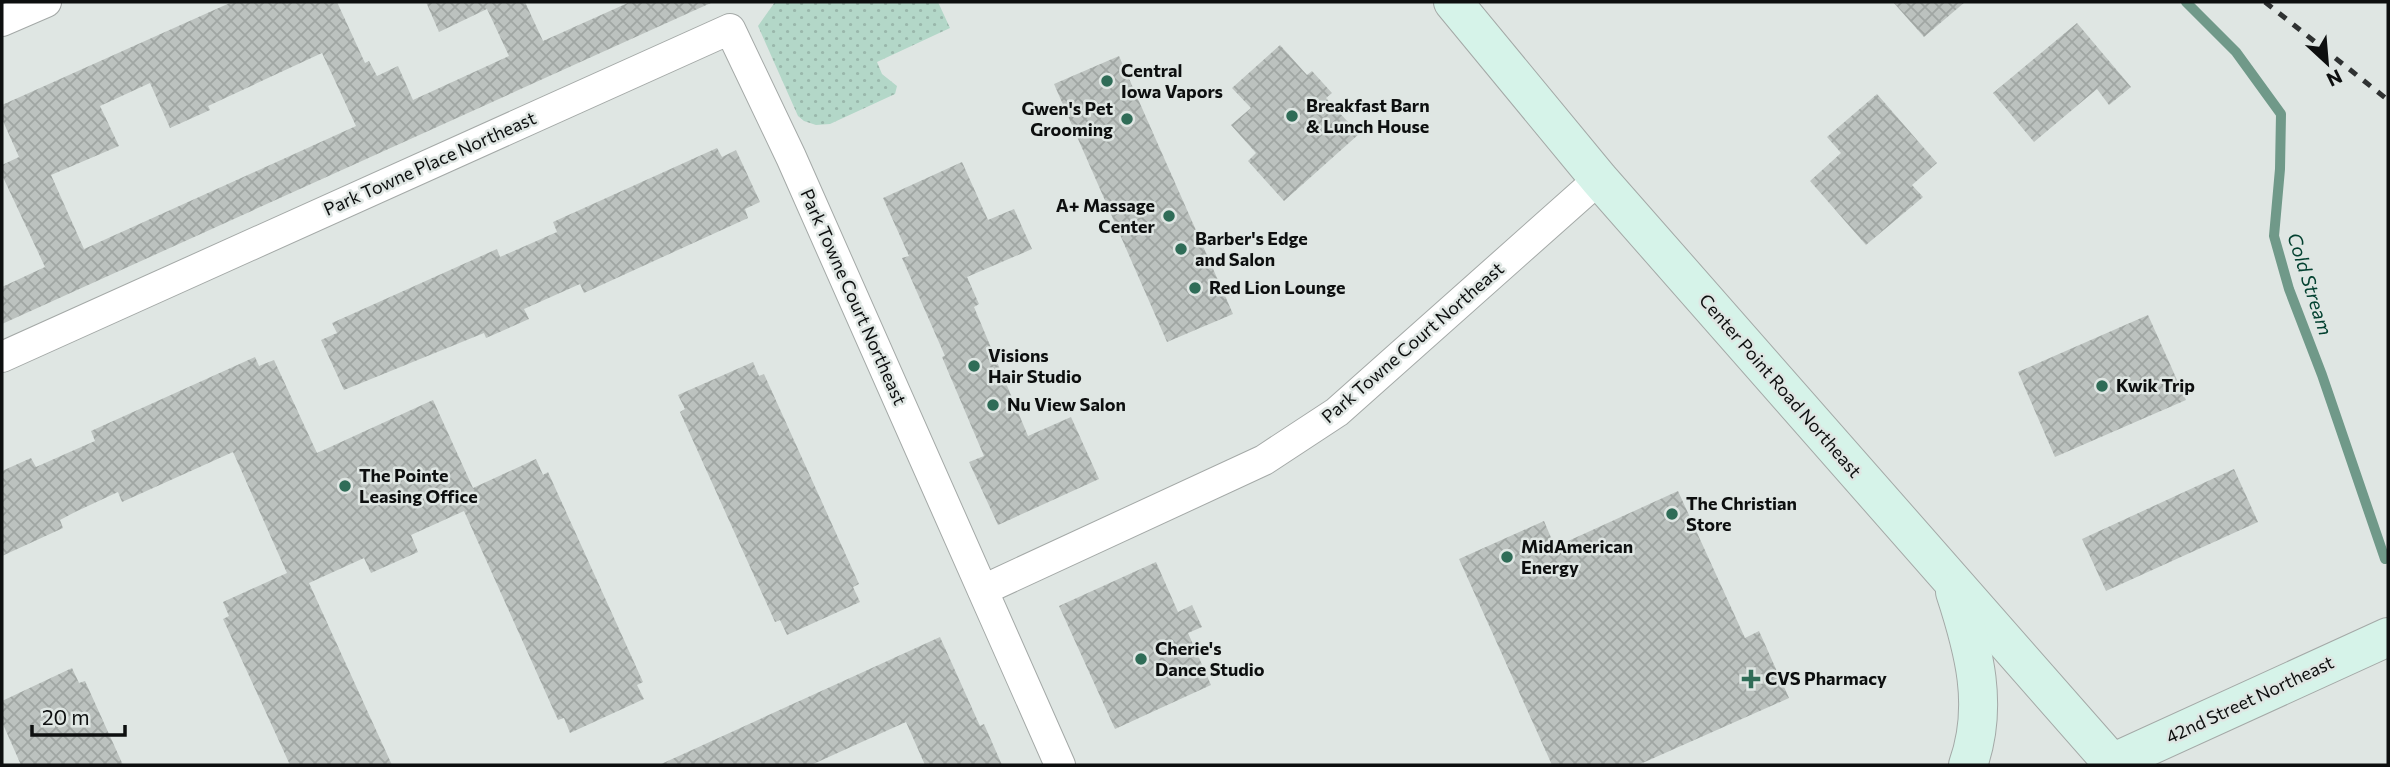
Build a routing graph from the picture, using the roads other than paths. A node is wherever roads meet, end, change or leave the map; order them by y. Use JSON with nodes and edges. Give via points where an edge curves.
{"nodes":[{"id":1,"x":46,"y":2,"type":"edge"},
{"id":2,"x":1453,"y":2,"type":"edge"},
{"id":3,"x":2,"y":22,"type":"edge"},
{"id":4,"x":790,"y":156,"type":"joint"},
{"id":5,"x":1599,"y":179,"type":"junction"},
{"id":6,"x":2,"y":357,"type":"edge"},
{"id":7,"x":1951,"y":580,"type":"junction"},
{"id":8,"x":983,"y":590,"type":"junction"},
{"id":9,"x":2388,"y":636,"type":"edge"},
{"id":10,"x":2113,"y":764,"type":"edge"},
{"id":11,"x":1060,"y":765,"type":"edge"},
{"id":12,"x":1968,"y":765,"type":"edge"}],
"edges":[{"from":1,"to":3,"type":"street"},
{"from":2,"to":5,"type":"main road","name":"Center Point Road Northeast"},
{"from":4,"to":6,"type":"street","name":"Park Towne Place Northeast","via":[[730,29]]},
{"from":4,"to":8,"type":"street","name":"Park Towne Court Northeast"},
{"from":5,"to":7,"type":"main road","name":"Center Point Road Northeast"},
{"from":5,"to":8,"type":"street","name":"Park Towne Court Northeast","via":[[1337,412],[1264,460]]},
{"from":7,"to":10,"type":"main road","name":"Center Point Road Northeast"},
{"from":7,"to":12,"type":"main road","via":[[1977,669],[1977,731]]},
{"from":8,"to":11,"type":"street","name":"Park Towne Court Northeast"},
{"from":9,"to":10,"type":"main road","name":"42nd Street Northeast"}]}
